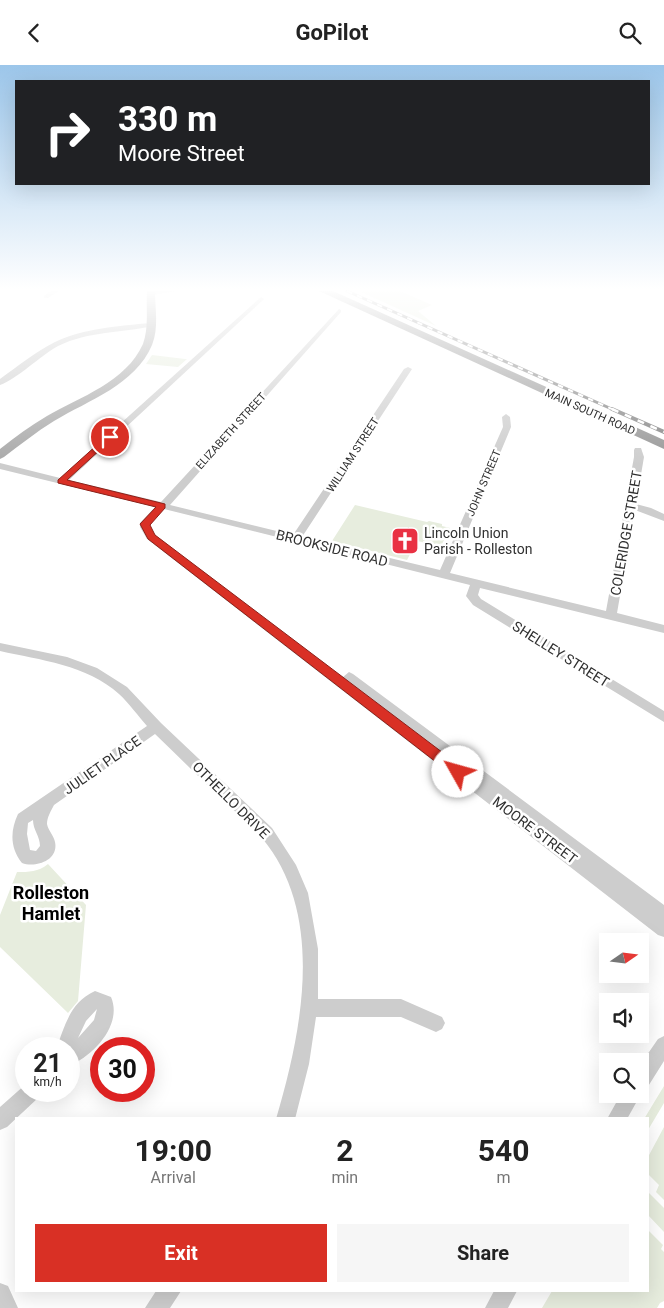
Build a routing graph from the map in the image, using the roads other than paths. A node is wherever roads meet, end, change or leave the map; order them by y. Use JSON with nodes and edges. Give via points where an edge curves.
{"nodes":[{"id":1,"x":48,"y":349,"type":"edge"},
{"id":2,"x":145,"y":349,"type":"edge"},
{"id":3,"x":206,"y":349,"type":"edge"},
{"id":4,"x":305,"y":349,"type":"edge"},
{"id":5,"x":452,"y":349,"type":"edge"},
{"id":6,"x":408,"y":369,"type":"dead end"},
{"id":7,"x":0,"y":383,"type":"edge"},
{"id":8,"x":506,"y":417,"type":"dead end"},
{"id":9,"x":664,"y":445,"type":"edge"},
{"id":10,"x":638,"y":451,"type":"dead end"},
{"id":11,"x":0,"y":455,"type":"edge"},
{"id":12,"x":0,"y":467,"type":"edge"},
{"id":13,"x":61,"y":481,"type":"junction"},
{"id":14,"x":162,"y":506,"type":"junction"},
{"id":15,"x":631,"y":506,"type":"junction"},
{"id":16,"x":664,"y":518,"type":"edge"},
{"id":17,"x":146,"y":528,"type":"junction"},
{"id":18,"x":295,"y":539,"type":"junction"},
{"id":19,"x":443,"y":575,"type":"junction"},
{"id":20,"x":476,"y":583,"type":"junction"},
{"id":21,"x":611,"y":616,"type":"junction"},
{"id":22,"x":664,"y":629,"type":"edge"},
{"id":23,"x":0,"y":647,"type":"edge"},
{"id":24,"x":664,"y":717,"type":"edge"},
{"id":25,"x":156,"y":727,"type":"junction"},
{"id":26,"x":48,"y":803,"type":"dead end"},
{"id":27,"x":664,"y":915,"type":"edge"},
{"id":28,"x":664,"y":929,"type":"edge"},
{"id":29,"x":310,"y":1007,"type":"junction"},
{"id":30,"x":436,"y":1023,"type":"dead end"},
{"id":31,"x":70,"y":1037,"type":"edge"},
{"id":32,"x":664,"y":1045,"type":"edge"},
{"id":33,"x":80,"y":1048,"type":"edge"},
{"id":34,"x":649,"y":1068,"type":"edge"},
{"id":35,"x":19,"y":1102,"type":"edge"},
{"id":36,"x":626,"y":1103,"type":"edge"},
{"id":37,"x":285,"y":1117,"type":"edge"},
{"id":38,"x":617,"y":1117,"type":"edge"},
{"id":39,"x":0,"y":1120,"type":"edge"},
{"id":40,"x":169,"y":1292,"type":"edge"},
{"id":41,"x":505,"y":1292,"type":"edge"},
{"id":42,"x":0,"y":1294,"type":"edge"},
{"id":43,"x":7,"y":1308,"type":"edge"},
{"id":44,"x":156,"y":1308,"type":"edge"},
{"id":45,"x":496,"y":1308,"type":"edge"}],
"edges":[{"from":1,"to":7,"type":"street"},
{"from":2,"to":11,"type":"main road","via":[[126,372],[44,423]]},
{"from":3,"to":13,"type":"street"},
{"from":4,"to":14,"type":"street","name":"ELIZABETH STREET"},
{"from":5,"to":9,"type":"highway","name":"MAIN SOUTH ROAD"},
{"from":6,"to":18,"type":"street","name":"WILLIAM STREET"},
{"from":8,"to":19,"type":"street","name":"JOHN STREET","via":[[508,427]]},
{"from":10,"to":15,"type":"street","name":"COLERIDGE STREET"},
{"from":12,"to":13,"type":"street","name":"BROOKSIDE ROAD"},
{"from":13,"to":14,"type":"street","name":"BROOKSIDE ROAD"},
{"from":14,"to":17,"type":"street","via":[[146,523]]},
{"from":14,"to":18,"type":"street","name":"BROOKSIDE ROAD"},
{"from":15,"to":16,"type":"street"},
{"from":15,"to":21,"type":"street","name":"COLERIDGE STREET"},
{"from":17,"to":27,"type":"street","name":"MOORE STREET","via":[[159,534]]},
{"from":17,"to":28,"type":"street","name":"MOORE STREET","via":[[157,541]]},
{"from":18,"to":19,"type":"street","name":"BROOKSIDE ROAD"},
{"from":19,"to":20,"type":"street","name":"BROOKSIDE ROAD"},
{"from":20,"to":21,"type":"street","name":"BROOKSIDE ROAD"},
{"from":20,"to":24,"type":"street","name":"SHELLEY STREET","via":[[472,596],[477,602]]},
{"from":21,"to":22,"type":"street","name":"BROOKSIDE ROAD"},
{"from":23,"to":25,"type":"street","name":"OTHELLO DRIVE","via":[[63,659],[93,671],[122,690]]},
{"from":25,"to":26,"type":"street","name":"JULIET PLACE"},
{"from":25,"to":29,"type":"street","name":"OTHELLO DRIVE","via":[[267,833],[277,848],[300,891],[312,951]]},
{"from":29,"to":30,"type":"street","via":[[401,1008]]},
{"from":29,"to":37,"type":"street","name":"OTHELLO DRIVE","via":[[295,1087]]},
{"from":31,"to":33,"type":"street","via":[[86,1006],[95,1000],[105,1003],[106,1018]]},
{"from":32,"to":34,"type":"street"},
{"from":35,"to":39,"type":"street"},
{"from":36,"to":38,"type":"street"},
{"from":40,"to":44,"type":"street"},
{"from":41,"to":45,"type":"street"},
{"from":42,"to":43,"type":"street"}]}
